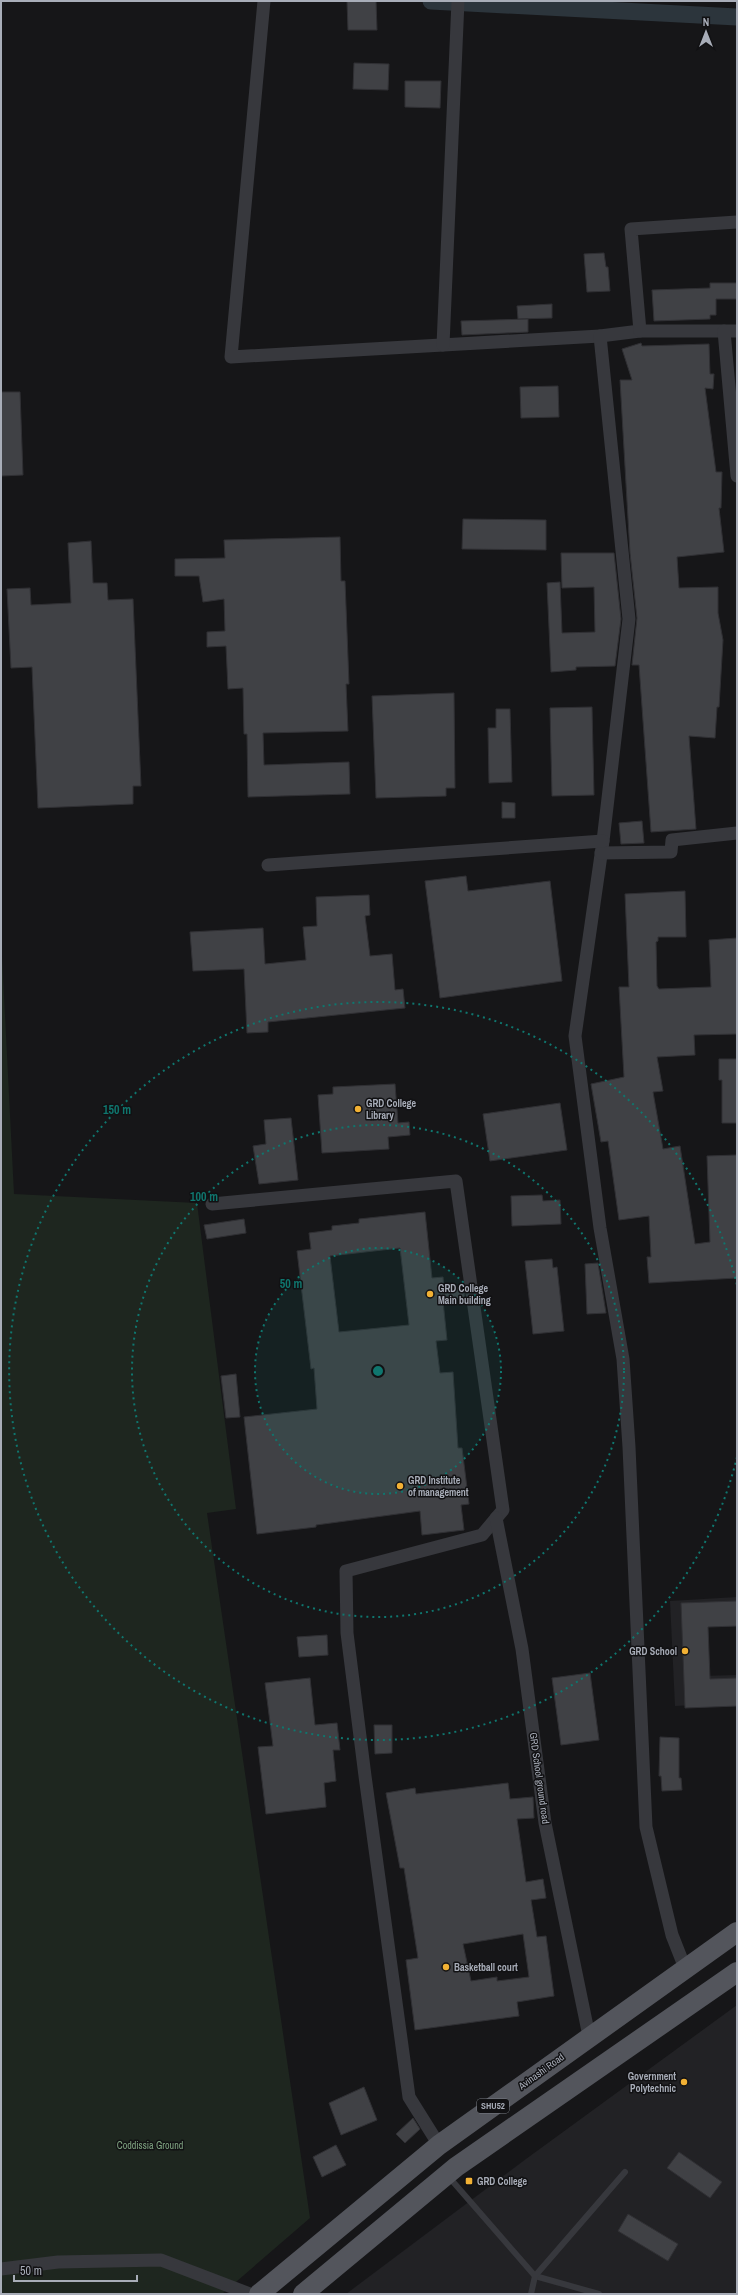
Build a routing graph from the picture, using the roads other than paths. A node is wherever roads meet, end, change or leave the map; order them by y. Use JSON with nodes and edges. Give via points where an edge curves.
{"nodes":[{"id":1,"x":264,"y":1,"type":"edge"},
{"id":2,"x":458,"y":1,"type":"edge"},
{"id":3,"x":737,"y":222,"type":"edge"},
{"id":4,"x":640,"y":331,"type":"junction"},
{"id":5,"x":731,"y":331,"type":"edge"},
{"id":6,"x":600,"y":336,"type":"junction"},
{"id":7,"x":443,"y":345,"type":"junction"},
{"id":8,"x":737,"y":476,"type":"edge"},
{"id":9,"x":737,"y":833,"type":"edge"},
{"id":10,"x":602,"y":847,"type":"junction"},
{"id":11,"x":268,"y":865,"type":"dead end"},
{"id":12,"x":212,"y":1204,"type":"dead end"},
{"id":13,"x":496,"y":1518,"type":"junction"},
{"id":14,"x":737,"y":1932,"type":"edge"},
{"id":15,"x":684,"y":1968,"type":"junction"},
{"id":16,"x":737,"y":1972,"type":"edge"},
{"id":17,"x":589,"y":2036,"type":"junction"},
{"id":18,"x":439,"y":2145,"type":"junction"},
{"id":19,"x":625,"y":2172,"type":"dead end"},
{"id":20,"x":447,"y":2175,"type":"junction"},
{"id":21,"x":1,"y":2269,"type":"edge"},
{"id":22,"x":535,"y":2276,"type":"junction"},
{"id":23,"x":250,"y":2294,"type":"edge"},
{"id":24,"x":259,"y":2294,"type":"edge"},
{"id":25,"x":303,"y":2294,"type":"edge"},
{"id":26,"x":531,"y":2294,"type":"edge"},
{"id":27,"x":599,"y":2294,"type":"edge"}],
"edges":[{"from":1,"to":7,"type":"street","via":[[230,357]]},
{"from":2,"to":7,"type":"street"},
{"from":3,"to":4,"type":"street","via":[[631,229]]},
{"from":4,"to":5,"type":"street"},
{"from":4,"to":6,"type":"street"},
{"from":5,"to":8,"type":"street"},
{"from":6,"to":7,"type":"street"},
{"from":6,"to":10,"type":"street","via":[[629,619]]},
{"from":9,"to":10,"type":"street","via":[[672,840],[671,852]]},
{"from":10,"to":11,"type":"street"},
{"from":10,"to":15,"type":"street","via":[[575,1036],[600,1228],[623,1359],[646,1827],[672,1935]]},
{"from":12,"to":13,"type":"street","via":[[456,1182],[503,1510]]},
{"from":13,"to":17,"type":"street","name":"GRD School ground road","via":[[522,1649],[545,1823]]},
{"from":13,"to":18,"type":"street","via":[[482,1536],[346,1571],[348,1633],[363,1761],[409,2097]]},
{"from":14,"to":15,"type":"main road","name":"Avinashi Road","number":"SHU52"},
{"from":15,"to":17,"type":"main road","name":"Avinashi Road","number":"SHU52"},
{"from":16,"to":20,"type":"main road","number":"SHU52"},
{"from":17,"to":18,"type":"main road","name":"Avinashi Road","number":"SHU52"},
{"from":18,"to":24,"type":"main road","name":"Avinashi Road","number":"SHU52"},
{"from":19,"to":22,"type":"lane"},
{"from":20,"to":22,"type":"lane"},
{"from":20,"to":25,"type":"main road","number":"SHU52"},
{"from":21,"to":23,"type":"street","via":[[58,2262],[161,2260]]},
{"from":22,"to":26,"type":"lane"},
{"from":22,"to":27,"type":"lane"}]}
